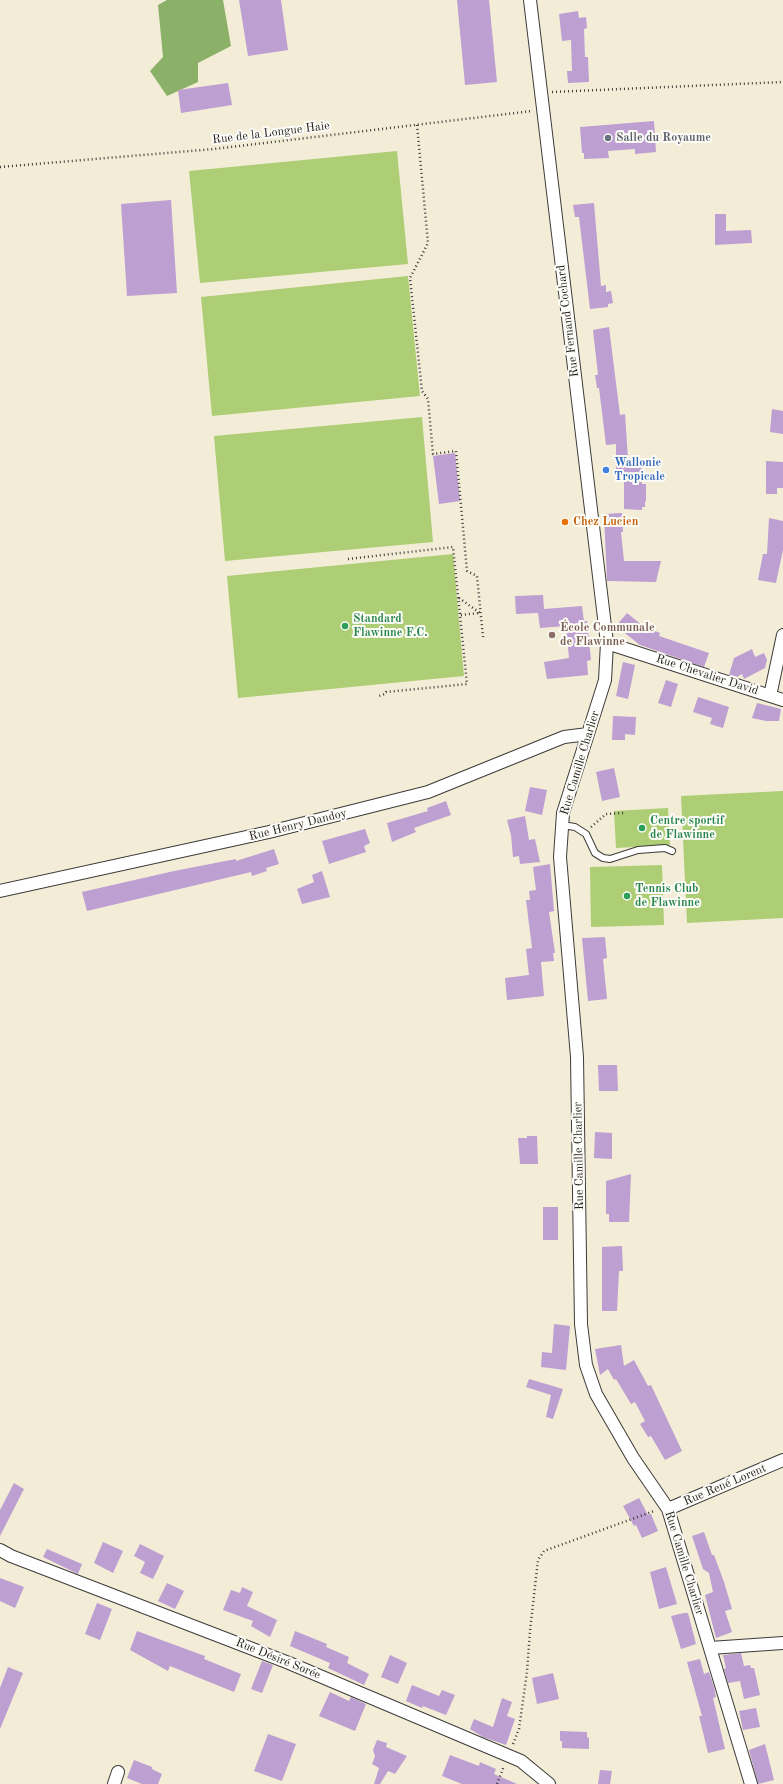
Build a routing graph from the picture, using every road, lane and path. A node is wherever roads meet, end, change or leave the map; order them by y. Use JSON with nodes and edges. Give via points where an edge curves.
{"nodes":[{"id":1,"x":530,"y":0,"type":"edge"},
{"id":2,"x":783,"y":82,"type":"edge"},
{"id":3,"x":542,"y":93,"type":"junction"},
{"id":4,"x":543,"y":110,"type":"junction"},
{"id":5,"x":417,"y":125,"type":"junction"},
{"id":6,"x":0,"y":167,"type":"edge"},
{"id":7,"x":348,"y":559,"type":"dead end"},
{"id":8,"x":459,"y":598,"type":"junction"},
{"id":9,"x":480,"y":613,"type":"junction"},
{"id":10,"x":460,"y":615,"type":"junction"},
{"id":11,"x":783,"y":635,"type":"edge"},
{"id":12,"x":483,"y":638,"type":"dead end"},
{"id":13,"x":607,"y":643,"type":"junction"},
{"id":14,"x":379,"y":696,"type":"dead end"},
{"id":15,"x":770,"y":696,"type":"junction"},
{"id":16,"x":783,"y":700,"type":"edge"},
{"id":17,"x":588,"y":734,"type":"junction"},
{"id":18,"x":624,"y":813,"type":"dead end"},
{"id":19,"x":562,"y":824,"type":"junction"},
{"id":20,"x":586,"y":834,"type":"junction"},
{"id":21,"x":672,"y":851,"type":"dead end"},
{"id":22,"x":0,"y":891,"type":"edge"},
{"id":23,"x":783,"y":1460,"type":"edge"},
{"id":24,"x":667,"y":1508,"type":"junction"},
{"id":25,"x":0,"y":1550,"type":"edge"},
{"id":26,"x":783,"y":1643,"type":"edge"},
{"id":27,"x":710,"y":1648,"type":"junction"},
{"id":28,"x":508,"y":1756,"type":"junction"},
{"id":29,"x":118,"y":1772,"type":"dead end"},
{"id":30,"x":114,"y":1784,"type":"edge"},
{"id":31,"x":497,"y":1784,"type":"edge"},
{"id":32,"x":549,"y":1784,"type":"edge"},
{"id":33,"x":751,"y":1784,"type":"edge"}],
"edges":[{"from":1,"to":3,"type":"street","name":"Rue Fernand Cochard"},
{"from":2,"to":3,"type":"path"},
{"from":3,"to":4,"type":"street","name":"Rue Fernand Cochard"},
{"from":4,"to":5,"type":"path","name":"Rue de la Longue Haie"},
{"from":4,"to":13,"type":"street","name":"Rue Fernand Cochard"},
{"from":5,"to":6,"type":"path","name":"Rue de la Longue Haie","via":[[214,149]]},
{"from":5,"to":9,"type":"path","via":[[428,243],[410,278],[422,391],[428,399],[433,454],[456,451],[467,571],[477,576]]},
{"from":7,"to":8,"type":"path","via":[[453,548]]},
{"from":8,"to":9,"type":"path"},
{"from":8,"to":10,"type":"path"},
{"from":9,"to":10,"type":"path"},
{"from":9,"to":12,"type":"path"},
{"from":10,"to":14,"type":"path","via":[[467,684],[386,692]]},
{"from":11,"to":15,"type":"street"},
{"from":13,"to":15,"type":"street","name":"Rue Chevalier David"},
{"from":13,"to":17,"type":"street","name":"Rue Camille Charlier","via":[[605,680]]},
{"from":15,"to":16,"type":"street","name":"Rue Chevalier David"},
{"from":17,"to":19,"type":"street","name":"Rue Camille Charlier"},
{"from":17,"to":22,"type":"street","name":"Rue Henry Dandoy","via":[[564,737],[428,792],[268,832]]},
{"from":18,"to":20,"type":"path","via":[[600,817]]},
{"from":19,"to":20,"type":"lane","via":[[575,827]]},
{"from":19,"to":24,"type":"street","name":"Rue Camille Charlier","via":[[560,857],[577,1057],[581,1324],[586,1365],[596,1394],[633,1458]]},
{"from":20,"to":21,"type":"lane","via":[[595,853],[603,858],[610,859],[638,850],[665,848]]},
{"from":23,"to":24,"type":"street","name":"Rue René Lorent"},
{"from":24,"to":27,"type":"street","name":"Rue Camille Charlier"},
{"from":24,"to":28,"type":"path","via":[[544,1551],[538,1560],[528,1672],[519,1729]]},
{"from":25,"to":28,"type":"street","name":"Rue Désiré Sorée","via":[[289,1663]]},
{"from":26,"to":27,"type":"street"},
{"from":27,"to":33,"type":"street","name":"Rue Camille Charlier"},
{"from":28,"to":31,"type":"path"},
{"from":28,"to":32,"type":"street","name":"Rue Désiré Sorée","via":[[521,1761]]},
{"from":29,"to":30,"type":"street"}]}
